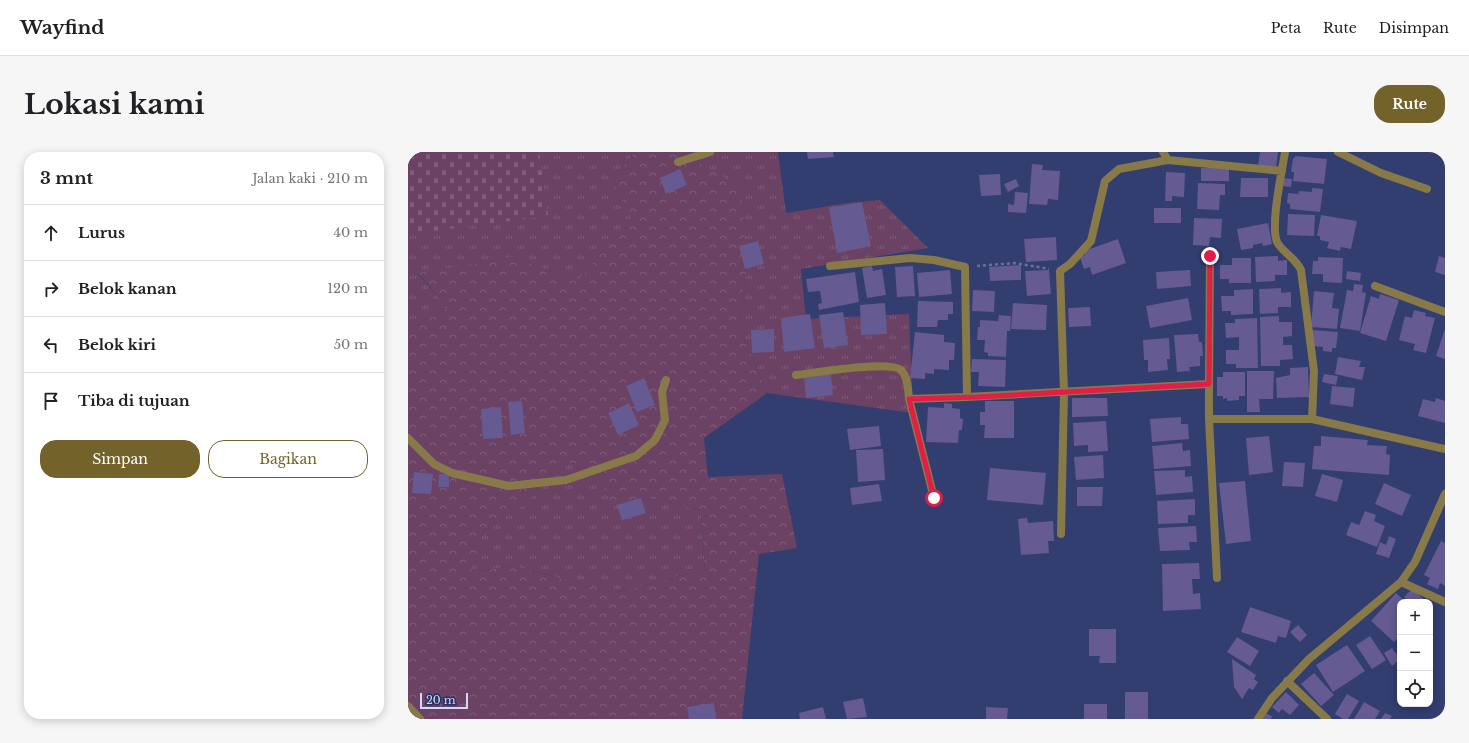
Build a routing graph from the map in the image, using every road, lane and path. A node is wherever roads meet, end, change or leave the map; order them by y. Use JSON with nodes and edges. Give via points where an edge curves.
{"nodes":[{"id":1,"x":710,"y":152,"type":"edge"},
{"id":2,"x":1163,"y":152,"type":"edge"},
{"id":3,"x":1285,"y":152,"type":"edge"},
{"id":4,"x":1338,"y":152,"type":"edge"},
{"id":5,"x":1168,"y":160,"type":"junction"},
{"id":6,"x":678,"y":162,"type":"dead end"},
{"id":7,"x":1282,"y":171,"type":"junction"},
{"id":8,"x":1427,"y":189,"type":"dead end"},
{"id":9,"x":1210,"y":256,"type":"dead end"},
{"id":10,"x":830,"y":266,"type":"dead end"},
{"id":11,"x":964,"y":267,"type":"junction"},
{"id":12,"x":1060,"y":271,"type":"junction"},
{"id":13,"x":1375,"y":286,"type":"dead end"},
{"id":14,"x":1445,"y":312,"type":"edge"},
{"id":15,"x":796,"y":375,"type":"dead end"},
{"id":16,"x":666,"y":380,"type":"dead end"},
{"id":17,"x":1209,"y":384,"type":"junction"},
{"id":18,"x":1064,"y":393,"type":"junction"},
{"id":19,"x":967,"y":397,"type":"junction"},
{"id":20,"x":909,"y":399,"type":"junction"},
{"id":21,"x":1210,"y":419,"type":"junction"},
{"id":22,"x":1312,"y":419,"type":"junction"},
{"id":23,"x":408,"y":438,"type":"edge"},
{"id":24,"x":1445,"y":449,"type":"edge"},
{"id":25,"x":1445,"y":494,"type":"edge"},
{"id":26,"x":934,"y":498,"type":"dead end"},
{"id":27,"x":1061,"y":534,"type":"dead end"},
{"id":28,"x":1218,"y":578,"type":"dead end"},
{"id":29,"x":1401,"y":582,"type":"junction"},
{"id":30,"x":1445,"y":602,"type":"edge"},
{"id":31,"x":1287,"y":681,"type":"junction"},
{"id":32,"x":408,"y":706,"type":"edge"},
{"id":33,"x":420,"y":719,"type":"edge"},
{"id":34,"x":1258,"y":719,"type":"edge"},
{"id":35,"x":1327,"y":719,"type":"edge"}],
"edges":[{"from":1,"to":6,"type":"street"},
{"from":2,"to":5,"type":"street"},
{"from":3,"to":7,"type":"street"},
{"from":4,"to":8,"type":"street","via":[[1381,173]]},
{"from":5,"to":7,"type":"street"},
{"from":5,"to":12,"type":"street","via":[[1119,169],[1105,181],[1091,240],[1070,264]]},
{"from":7,"to":22,"type":"street","via":[[1274,227],[1279,244],[1294,258],[1301,270],[1314,371]]},
{"from":9,"to":17,"type":"street"},
{"from":10,"to":11,"type":"street","via":[[910,258]]},
{"from":11,"to":12,"type":"path","via":[[1015,263]]},
{"from":11,"to":19,"type":"street"},
{"from":12,"to":18,"type":"street"},
{"from":13,"to":14,"type":"street"},
{"from":15,"to":20,"type":"street","via":[[882,365],[899,369],[905,374]]},
{"from":16,"to":23,"type":"street","via":[[662,392],[664,420],[655,440],[636,456],[566,480],[509,486],[452,473],[434,464]]},
{"from":17,"to":18,"type":"street"},
{"from":17,"to":21,"type":"street"},
{"from":18,"to":19,"type":"street"},
{"from":18,"to":27,"type":"street"},
{"from":19,"to":20,"type":"street"},
{"from":20,"to":26,"type":"street"},
{"from":21,"to":22,"type":"street"},
{"from":21,"to":28,"type":"street"},
{"from":22,"to":24,"type":"street"},
{"from":25,"to":29,"type":"street","via":[[1415,562]]},
{"from":29,"to":30,"type":"street"},
{"from":29,"to":31,"type":"street","via":[[1330,641]]},
{"from":31,"to":34,"type":"street"},
{"from":31,"to":35,"type":"street"},
{"from":32,"to":33,"type":"street"}]}
